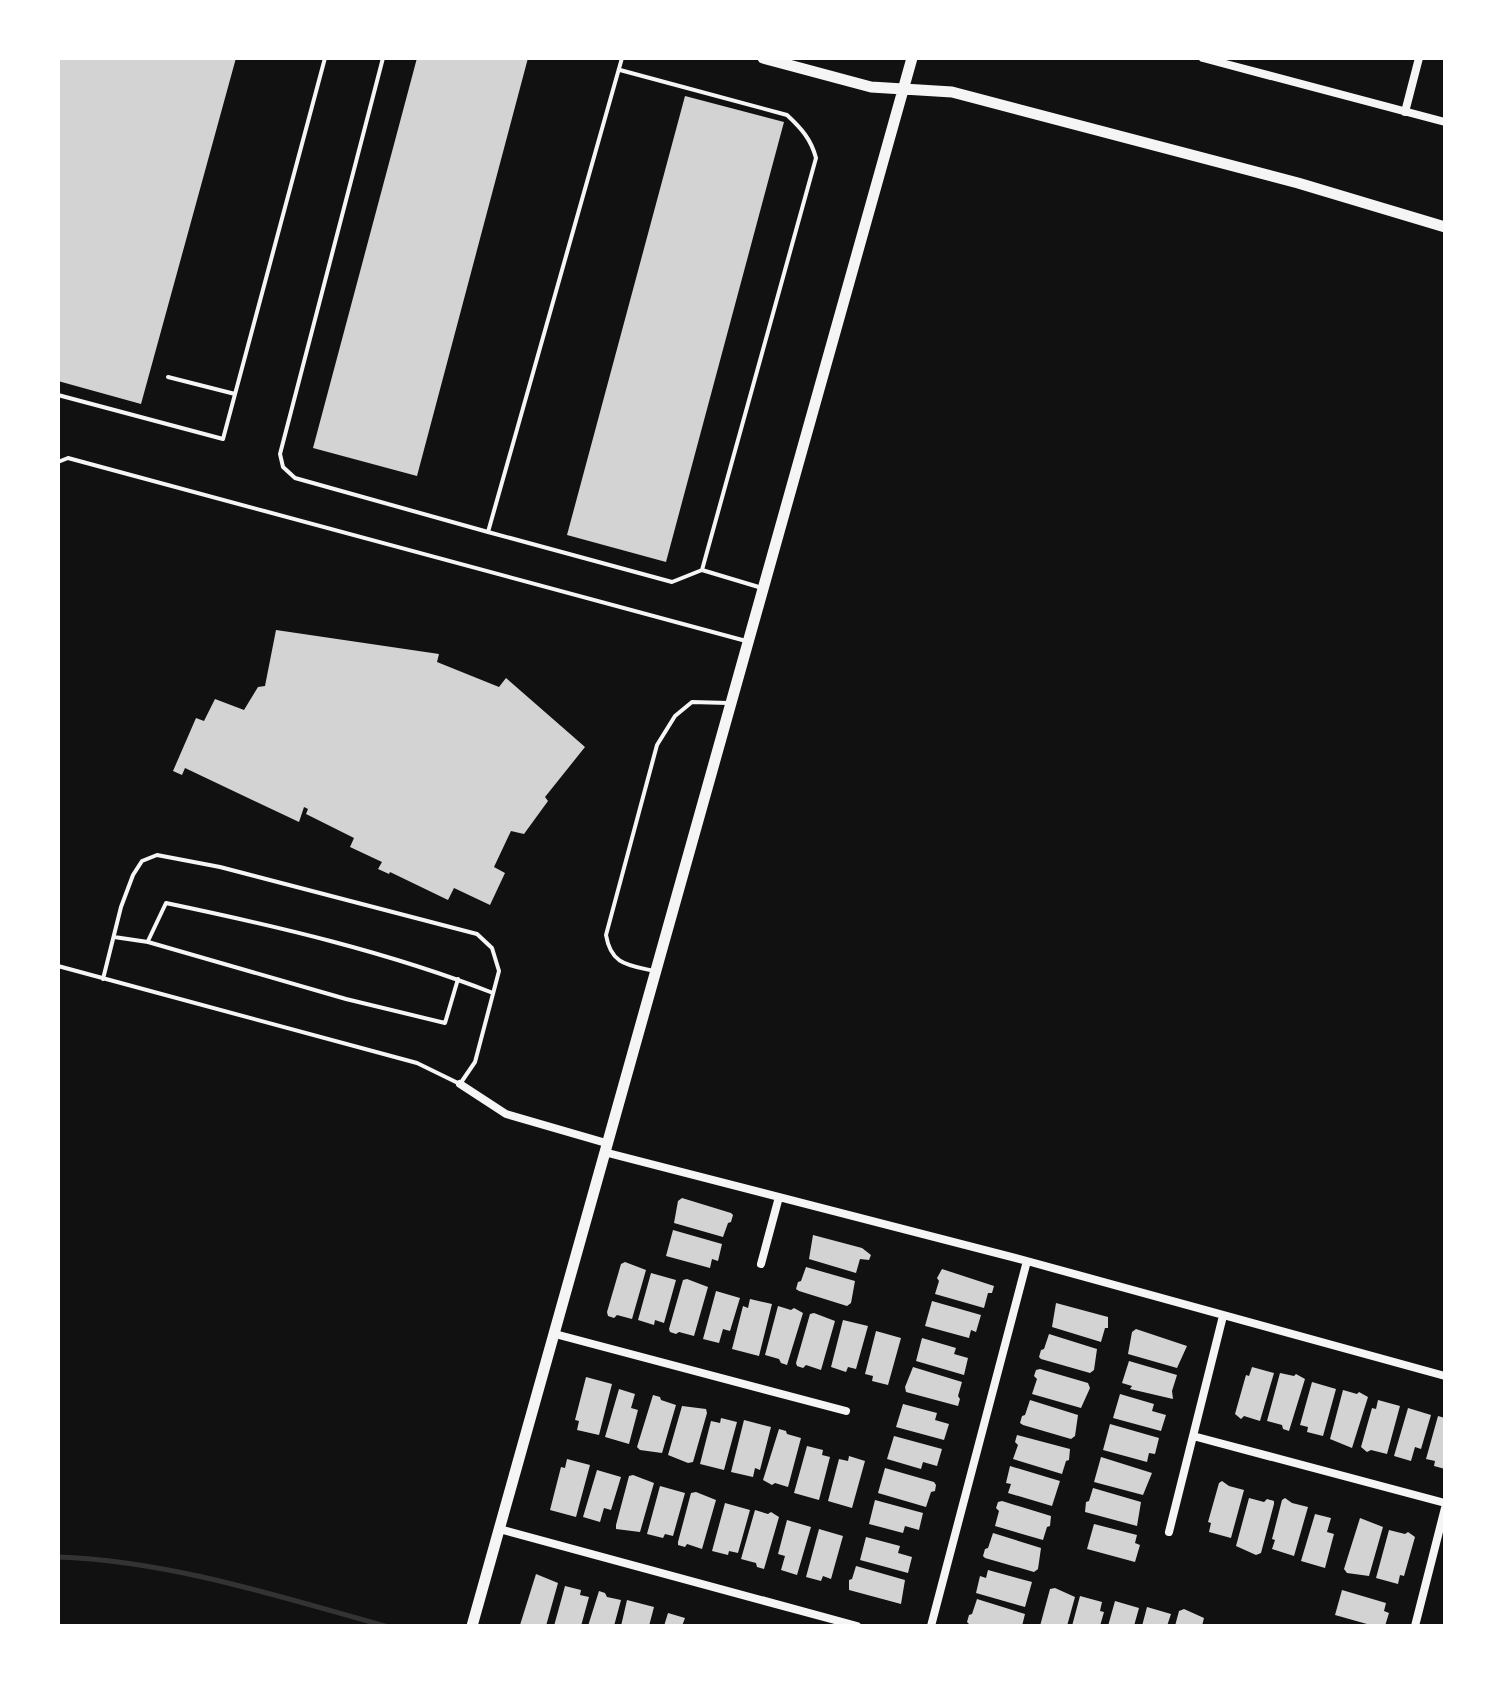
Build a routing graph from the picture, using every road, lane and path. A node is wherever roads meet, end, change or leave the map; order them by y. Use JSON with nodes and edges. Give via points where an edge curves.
{"nodes":[{"id":1,"x":325,"y":58,"type":"edge"},
{"id":2,"x":383,"y":58,"type":"edge"},
{"id":3,"x":622,"y":58,"type":"edge"},
{"id":4,"x":763,"y":58,"type":"edge"},
{"id":5,"x":912,"y":58,"type":"edge"},
{"id":6,"x":1203,"y":58,"type":"edge"},
{"id":7,"x":1419,"y":58,"type":"edge"},
{"id":8,"x":619,"y":70,"type":"junction"},
{"id":9,"x":904,"y":89,"type":"junction"},
{"id":10,"x":1405,"y":112,"type":"junction"},
{"id":11,"x":1445,"y":122,"type":"edge"},
{"id":12,"x":1445,"y":227,"type":"edge"},
{"id":13,"x":168,"y":377,"type":"dead end"},
{"id":14,"x":235,"y":394,"type":"junction"},
{"id":15,"x":58,"y":395,"type":"edge"},
{"id":16,"x":58,"y":462,"type":"edge"},
{"id":17,"x":488,"y":532,"type":"junction"},
{"id":18,"x":702,"y":570,"type":"junction"},
{"id":19,"x":763,"y":588,"type":"junction"},
{"id":20,"x":748,"y":642,"type":"junction"},
{"id":21,"x":730,"y":703,"type":"junction"},
{"id":22,"x":114,"y":937,"type":"junction"},
{"id":23,"x":148,"y":942,"type":"junction"},
{"id":24,"x":58,"y":966,"type":"edge"},
{"id":25,"x":655,"y":971,"type":"junction"},
{"id":26,"x":103,"y":979,"type":"junction"},
{"id":27,"x":458,"y":979,"type":"junction"},
{"id":28,"x":493,"y":993,"type":"junction"},
{"id":29,"x":460,"y":1084,"type":"junction"},
{"id":30,"x":605,"y":1147,"type":"junction"},
{"id":31,"x":779,"y":1197,"type":"junction"},
{"id":32,"x":1027,"y":1261,"type":"junction"},
{"id":33,"x":761,"y":1264,"type":"dead end"},
{"id":34,"x":1223,"y":1316,"type":"junction"},
{"id":35,"x":555,"y":1334,"type":"junction"},
{"id":36,"x":1445,"y":1376,"type":"edge"},
{"id":37,"x":846,"y":1411,"type":"dead end"},
{"id":38,"x":1193,"y":1436,"type":"junction"},
{"id":39,"x":1445,"y":1506,"type":"edge"},
{"id":40,"x":499,"y":1529,"type":"junction"},
{"id":41,"x":1169,"y":1532,"type":"dead end"},
{"id":42,"x":472,"y":1626,"type":"edge"},
{"id":43,"x":857,"y":1626,"type":"edge"},
{"id":44,"x":931,"y":1626,"type":"edge"},
{"id":45,"x":1415,"y":1626,"type":"edge"}],
"edges":[{"from":1,"to":14,"type":"lane"},
{"from":2,"to":17,"type":"lane","via":[[280,454],[283,467],[295,478]]},
{"from":3,"to":8,"type":"lane"},
{"from":4,"to":9,"type":"street","via":[[871,87]]},
{"from":5,"to":9,"type":"street"},
{"from":6,"to":10,"type":"street"},
{"from":7,"to":10,"type":"street"},
{"from":8,"to":17,"type":"lane"},
{"from":8,"to":18,"type":"lane","via":[[787,115],[803,129],[816,158]]},
{"from":9,"to":12,"type":"street","via":[[952,92]]},
{"from":9,"to":19,"type":"street"},
{"from":10,"to":11,"type":"street"},
{"from":13,"to":14,"type":"lane"},
{"from":14,"to":15,"type":"lane","via":[[223,439]]},
{"from":16,"to":20,"type":"lane","via":[[68,458]]},
{"from":17,"to":18,"type":"lane","via":[[672,582]]},
{"from":18,"to":19,"type":"lane"},
{"from":19,"to":20,"type":"street"},
{"from":20,"to":21,"type":"street"},
{"from":21,"to":25,"type":"street"},
{"from":21,"to":25,"type":"lane","via":[[692,702],[675,716],[657,745],[606,935],[609,951],[619,961]]},
{"from":22,"to":23,"type":"lane"},
{"from":22,"to":26,"type":"lane"},
{"from":22,"to":28,"type":"lane","via":[[133,875],[142,861],[157,855],[477,934],[492,948],[499,971]]},
{"from":23,"to":27,"type":"lane","via":[[166,903],[267,925]]},
{"from":23,"to":27,"type":"lane","via":[[445,1023]]},
{"from":24,"to":26,"type":"lane"},
{"from":25,"to":30,"type":"street"},
{"from":26,"to":29,"type":"lane","via":[[417,1063]]},
{"from":27,"to":28,"type":"lane"},
{"from":28,"to":29,"type":"lane","via":[[475,1062]]},
{"from":29,"to":30,"type":"street","via":[[506,1114]]},
{"from":30,"to":31,"type":"street"},
{"from":30,"to":35,"type":"street"},
{"from":31,"to":32,"type":"street"},
{"from":31,"to":33,"type":"street"},
{"from":32,"to":34,"type":"street"},
{"from":32,"to":44,"type":"street"},
{"from":34,"to":36,"type":"street"},
{"from":34,"to":38,"type":"street"},
{"from":35,"to":37,"type":"street"},
{"from":35,"to":40,"type":"street"},
{"from":38,"to":39,"type":"street"},
{"from":38,"to":41,"type":"street"},
{"from":39,"to":45,"type":"street"},
{"from":40,"to":42,"type":"street"},
{"from":40,"to":43,"type":"street"}]}
